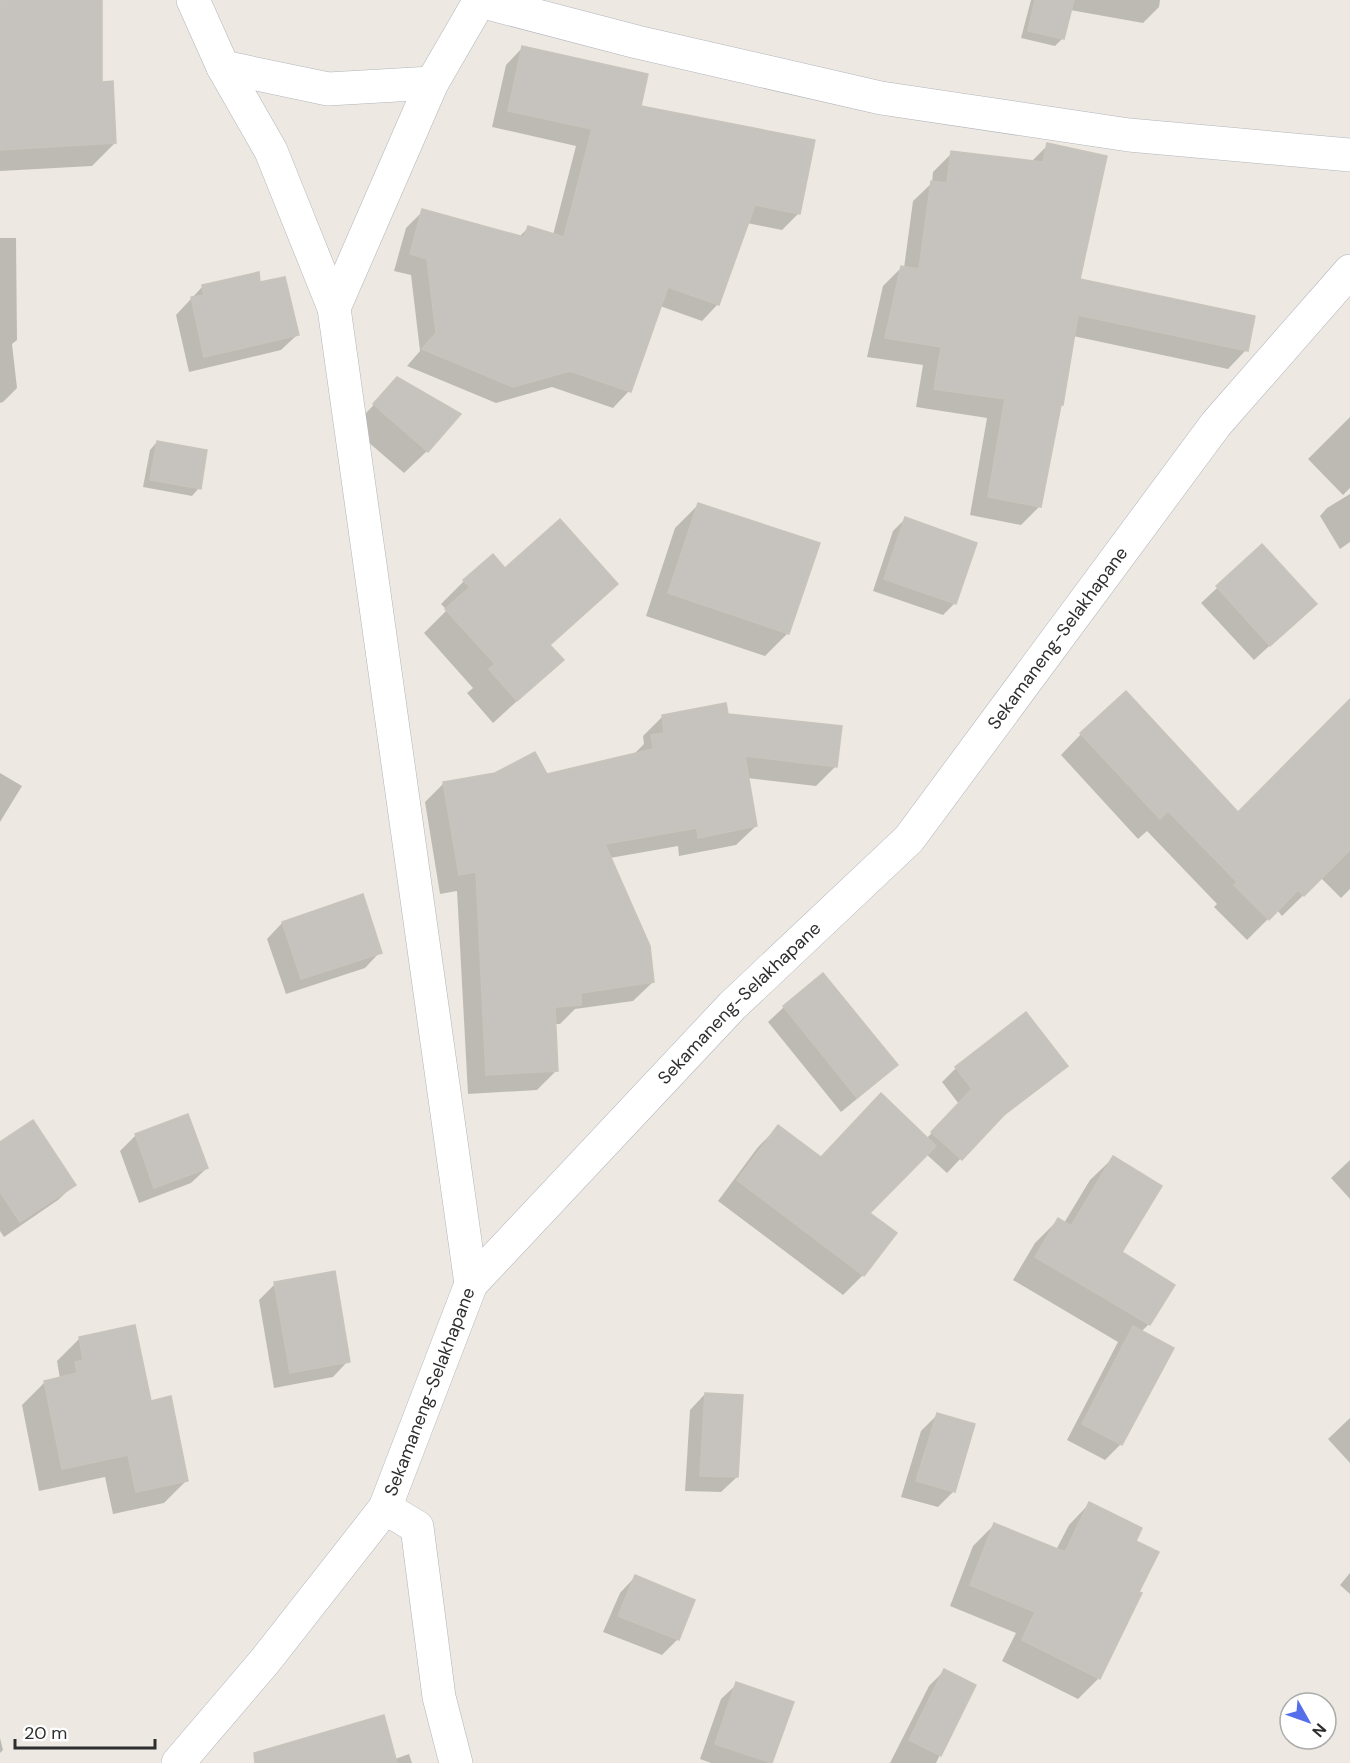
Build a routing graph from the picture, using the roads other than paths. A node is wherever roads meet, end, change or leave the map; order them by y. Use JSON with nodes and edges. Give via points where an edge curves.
{"nodes":[{"id":1,"x":193,"y":0,"type":"edge"},
{"id":2,"x":480,"y":1,"type":"edge"},
{"id":3,"x":224,"y":67,"type":"junction"},
{"id":4,"x":432,"y":83,"type":"junction"},
{"id":5,"x":1350,"y":154,"type":"edge"},
{"id":6,"x":1350,"y":271,"type":"edge"},
{"id":7,"x":334,"y":308,"type":"junction"},
{"id":8,"x":471,"y":1284,"type":"junction"},
{"id":9,"x":385,"y":1508,"type":"junction"},
{"id":10,"x":178,"y":1763,"type":"edge"},
{"id":11,"x":456,"y":1763,"type":"edge"}],
"edges":[{"from":1,"to":3,"type":"street"},
{"from":2,"to":4,"type":"street"},
{"from":2,"to":5,"type":"street","via":[[881,98],[1129,135]]},
{"from":3,"to":4,"type":"street","via":[[328,88]]},
{"from":3,"to":7,"type":"street","via":[[271,151]]},
{"from":4,"to":7,"type":"street"},
{"from":6,"to":8,"type":"street","name":"Sekamaneng-Selakhapane","via":[[1216,424],[909,839],[732,1006]]},
{"from":7,"to":8,"type":"street"},
{"from":8,"to":9,"type":"street","name":"Sekamaneng-Selakhapane"},
{"from":9,"to":10,"type":"street","name":"Sekamaneng-Selakhapane"},
{"from":9,"to":11,"type":"street","via":[[417,1527],[439,1697]]}]}
